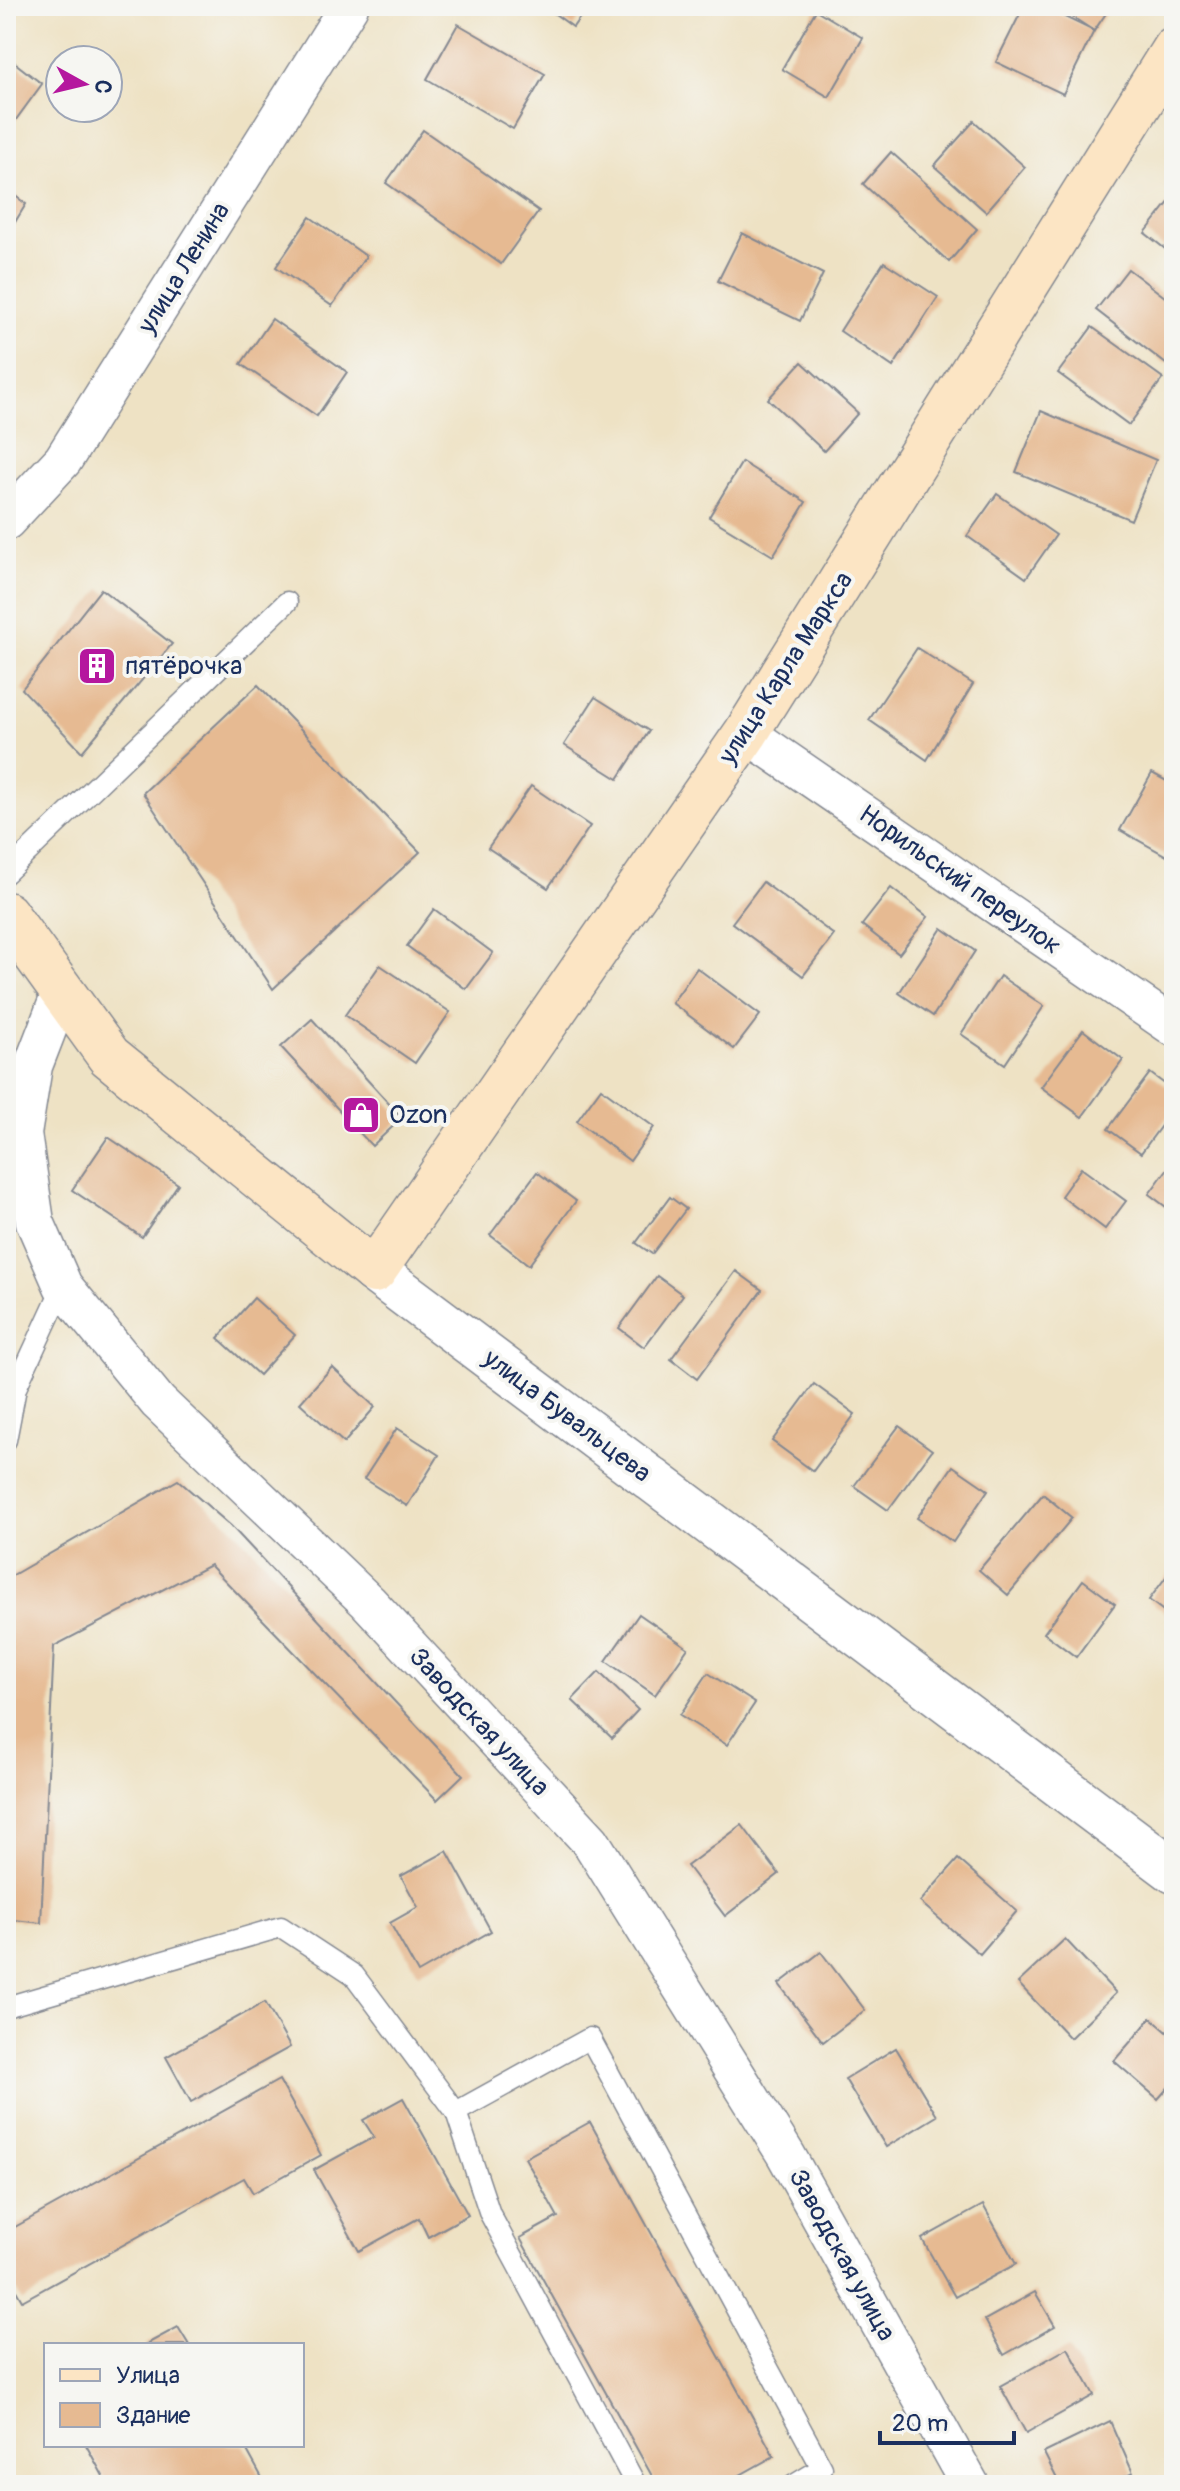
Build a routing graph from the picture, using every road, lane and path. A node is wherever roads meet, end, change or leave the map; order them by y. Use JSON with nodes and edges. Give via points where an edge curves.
{"nodes":[{"id":1,"x":349,"y":6,"type":"edge"},
{"id":2,"x":1174,"y":49,"type":"edge"},
{"id":3,"x":6,"y":521,"type":"edge"},
{"id":4,"x":287,"y":602,"type":"dead end"},
{"id":5,"x":746,"y":733,"type":"junction"},
{"id":6,"x":6,"y":873,"type":"edge"},
{"id":7,"x":6,"y":914,"type":"edge"},
{"id":8,"x":62,"y":991,"type":"junction"},
{"id":9,"x":1174,"y":1027,"type":"edge"},
{"id":10,"x":374,"y":1271,"type":"junction"},
{"id":11,"x":63,"y":1286,"type":"junction"},
{"id":12,"x":6,"y":1440,"type":"edge"},
{"id":13,"x":1174,"y":1871,"type":"edge"},
{"id":14,"x":6,"y":2007,"type":"edge"},
{"id":15,"x":456,"y":2112,"type":"junction"},
{"id":16,"x":636,"y":2485,"type":"edge"},
{"id":17,"x":794,"y":2485,"type":"edge"},
{"id":18,"x":970,"y":2485,"type":"edge"}],
"edges":[{"from":1,"to":3,"type":"street","name":"улица Ленина","via":[[63,460]]},
{"from":2,"to":5,"type":"main road","name":"улица Карла Маркса"},
{"from":4,"to":6,"type":"lane"},
{"from":5,"to":9,"type":"street","name":"Норильский переулок"},
{"from":5,"to":10,"type":"main road","name":"улица Карла Маркса"},
{"from":7,"to":8,"type":"main road","name":"улица Бувальцева"},
{"from":8,"to":10,"type":"main road","name":"улица Бувальцева","via":[[109,1056]]},
{"from":8,"to":11,"type":"street","name":"Заводская улица","via":[[33,1066],[22,1134],[35,1222]]},
{"from":10,"to":13,"type":"street","name":"улица Бувальцева"},
{"from":11,"to":12,"type":"lane","via":[[16,1388]]},
{"from":11,"to":18,"type":"street","name":"Заводская улица","via":[[158,1402],[368,1602],[591,1842],[786,2155]]},
{"from":14,"to":15,"type":"lane","via":[[281,1927],[354,1975]]},
{"from":15,"to":16,"type":"lane","via":[[490,2214]]},
{"from":15,"to":17,"type":"lane","via":[[590,2038],[822,2468]]}]}
